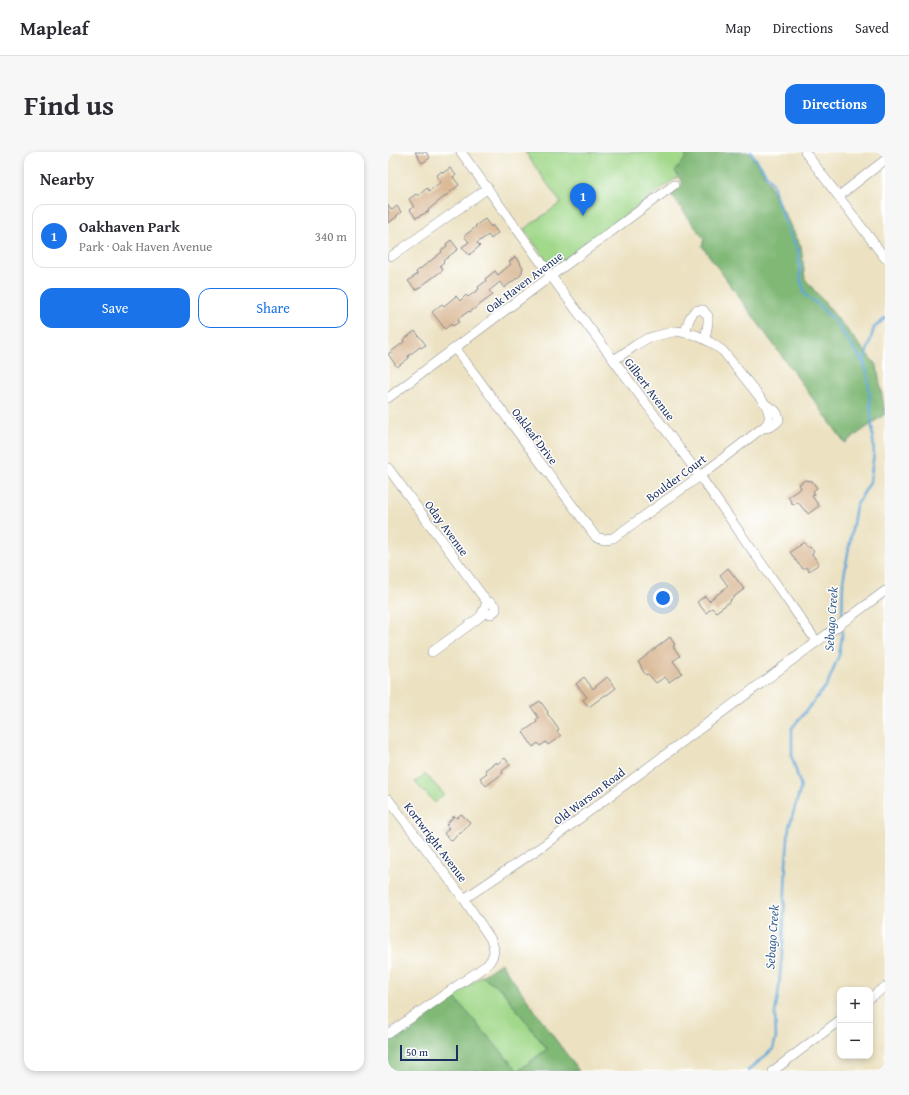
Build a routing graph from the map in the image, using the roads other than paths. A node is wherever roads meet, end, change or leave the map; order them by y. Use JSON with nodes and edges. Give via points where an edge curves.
{"nodes":[{"id":1,"x":462,"y":152,"type":"edge"},
{"id":2,"x":805,"y":152,"type":"edge"},
{"id":3,"x":885,"y":160,"type":"edge"},
{"id":4,"x":674,"y":185,"type":"dead end"},
{"id":5,"x":488,"y":188,"type":"junction"},
{"id":6,"x":839,"y":196,"type":"junction"},
{"id":7,"x":392,"y":256,"type":"dead end"},
{"id":8,"x":885,"y":258,"type":"edge"},
{"id":9,"x":551,"y":276,"type":"junction"},
{"id":10,"x":685,"y":333,"type":"junction"},
{"id":11,"x":705,"y":339,"type":"junction"},
{"id":12,"x":455,"y":348,"type":"junction"},
{"id":13,"x":614,"y":360,"type":"junction"},
{"id":14,"x":388,"y":398,"type":"edge"},
{"id":15,"x":388,"y":468,"type":"edge"},
{"id":16,"x":700,"y":476,"type":"junction"},
{"id":17,"x":596,"y":537,"type":"joint"},
{"id":18,"x":885,"y":591,"type":"edge"},
{"id":19,"x":817,"y":642,"type":"junction"},
{"id":20,"x":432,"y":652,"type":"dead end"},
{"id":21,"x":388,"y":799,"type":"edge"},
{"id":22,"x":464,"y":899,"type":"junction"},
{"id":23,"x":885,"y":987,"type":"edge"},
{"id":24,"x":873,"y":996,"type":"edge"},
{"id":25,"x":837,"y":1022,"type":"edge"},
{"id":26,"x":389,"y":1030,"type":"edge"},
{"id":27,"x":773,"y":1071,"type":"edge"}],
"edges":[{"from":1,"to":5,"type":"street","name":"Gilbert Avenue"},
{"from":2,"to":6,"type":"street"},
{"from":3,"to":6,"type":"street"},
{"from":4,"to":9,"type":"street","name":"Oak Haven Avenue"},
{"from":5,"to":7,"type":"street"},
{"from":5,"to":9,"type":"street","name":"Gilbert Avenue"},
{"from":6,"to":8,"type":"street"},
{"from":9,"to":12,"type":"street","name":"Oak Haven Avenue"},
{"from":9,"to":13,"type":"street","name":"Gilbert Avenue"},
{"from":10,"to":11,"type":"street","name":"Boulder Court"},
{"from":10,"to":11,"type":"street","via":[[688,319],[698,310],[703,310],[708,316]]},
{"from":10,"to":13,"type":"street","name":"Boulder Court","via":[[677,331],[648,338]]},
{"from":11,"to":16,"type":"street","name":"Boulder Court","via":[[723,351],[766,405],[778,414],[779,420],[774,426],[764,427]]},
{"from":12,"to":14,"type":"street","name":"Oak Haven Avenue"},
{"from":12,"to":17,"type":"street","name":"Oakleaf Drive"},
{"from":13,"to":16,"type":"street","name":"Gilbert Avenue"},
{"from":15,"to":20,"type":"street","name":"Oday Avenue","via":[[487,602],[482,615]]},
{"from":16,"to":17,"type":"street","name":"Boulder Court","via":[[613,538]]},
{"from":16,"to":19,"type":"street","name":"Gilbert Avenue"},
{"from":18,"to":19,"type":"street","name":"Old Warson Road"},
{"from":19,"to":22,"type":"street","name":"Old Warson Road","via":[[544,845]]},
{"from":21,"to":22,"type":"street","name":"Kortwright Avenue"},
{"from":22,"to":26,"type":"street","via":[[493,944],[494,953],[491,960]]},
{"from":23,"to":24,"type":"street"},
{"from":25,"to":27,"type":"street"}]}
